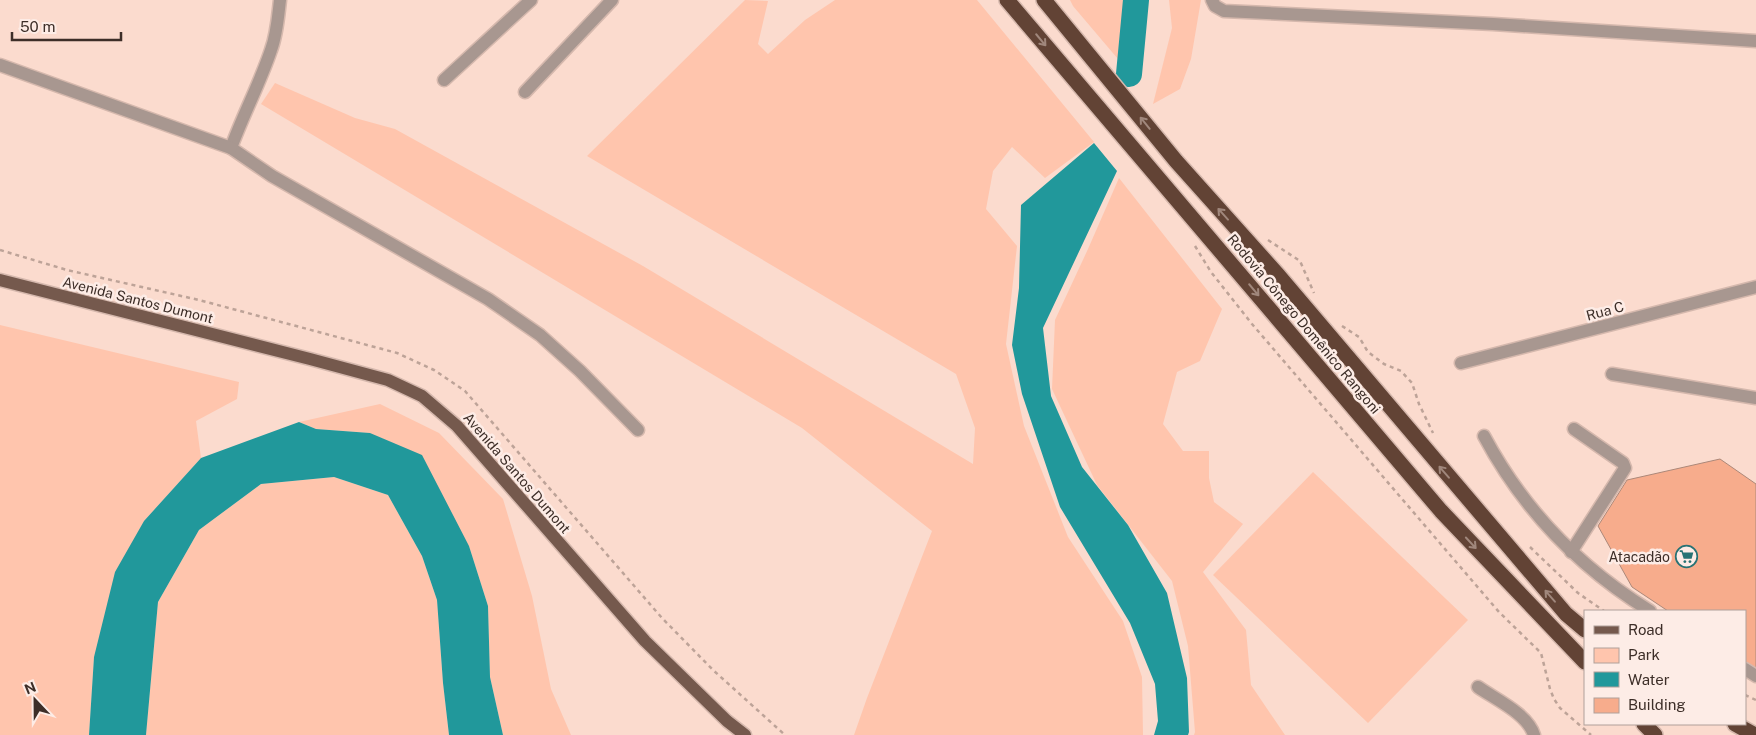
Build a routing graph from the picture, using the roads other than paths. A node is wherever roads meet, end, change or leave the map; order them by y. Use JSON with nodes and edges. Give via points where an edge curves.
{"nodes":[{"id":1,"x":280,"y":0,"type":"edge"},
{"id":2,"x":531,"y":0,"type":"edge"},
{"id":3,"x":612,"y":0,"type":"edge"},
{"id":4,"x":1044,"y":0,"type":"edge"},
{"id":5,"x":1212,"y":0,"type":"edge"},
{"id":6,"x":1008,"y":1,"type":"edge"},
{"id":7,"x":1756,"y":41,"type":"edge"},
{"id":8,"x":0,"y":65,"type":"edge"},
{"id":9,"x":444,"y":80,"type":"dead end"},
{"id":10,"x":525,"y":92,"type":"dead end"},
{"id":11,"x":231,"y":148,"type":"junction"},
{"id":12,"x":0,"y":280,"type":"edge"},
{"id":13,"x":1756,"y":287,"type":"edge"},
{"id":14,"x":1461,"y":363,"type":"dead end"},
{"id":15,"x":1612,"y":374,"type":"dead end"},
{"id":16,"x":1756,"y":398,"type":"edge"},
{"id":17,"x":638,"y":430,"type":"dead end"},
{"id":18,"x":1574,"y":430,"type":"dead end"},
{"id":19,"x":1484,"y":436,"type":"dead end"},
{"id":20,"x":1571,"y":552,"type":"junction"},
{"id":21,"x":1648,"y":610,"type":"edge"},
{"id":22,"x":1584,"y":629,"type":"edge"},
{"id":23,"x":1584,"y":661,"type":"edge"},
{"id":24,"x":1478,"y":687,"type":"dead end"},
{"id":25,"x":1645,"y":725,"type":"edge"},
{"id":26,"x":1737,"y":725,"type":"edge"},
{"id":27,"x":745,"y":735,"type":"edge"},
{"id":28,"x":1534,"y":735,"type":"edge"},
{"id":29,"x":1655,"y":735,"type":"edge"},
{"id":30,"x":1755,"y":735,"type":"edge"}],
"edges":[{"from":1,"to":11,"type":"street","via":[[272,49]]},
{"from":2,"to":9,"type":"street"},
{"from":3,"to":10,"type":"street"},
{"from":22,"to":4,"type":"highway","name":"Rodovia Cônego Domênico Rangoni","one_way":true,"via":[[1566,614],[1279,276],[1176,160]]},
{"from":5,"to":7,"type":"street","via":[[1224,11]]},
{"from":6,"to":23,"type":"highway","name":"Rodovia Cônego Domênico Rangoni","one_way":true,"via":[[1441,511]]},
{"from":8,"to":11,"type":"street"},
{"from":11,"to":17,"type":"street","via":[[272,176],[488,299],[540,335]]},
{"from":12,"to":27,"type":"main road","name":"Avenida Santos Dumont","via":[[310,358],[388,380],[422,396],[457,426],[645,641]]},
{"from":13,"to":14,"type":"street","name":"Rua C"},
{"from":15,"to":16,"type":"street"},
{"from":18,"to":20,"type":"street","via":[[1623,463],[1624,468]]},
{"from":19,"to":20,"type":"street","via":[[1524,498]]},
{"from":20,"to":21,"type":"street","via":[[1622,594]]},
{"from":24,"to":28,"type":"street","via":[[1523,717]]},
{"from":25,"to":29,"type":"highway"},
{"from":26,"to":30,"type":"highway"}]}
